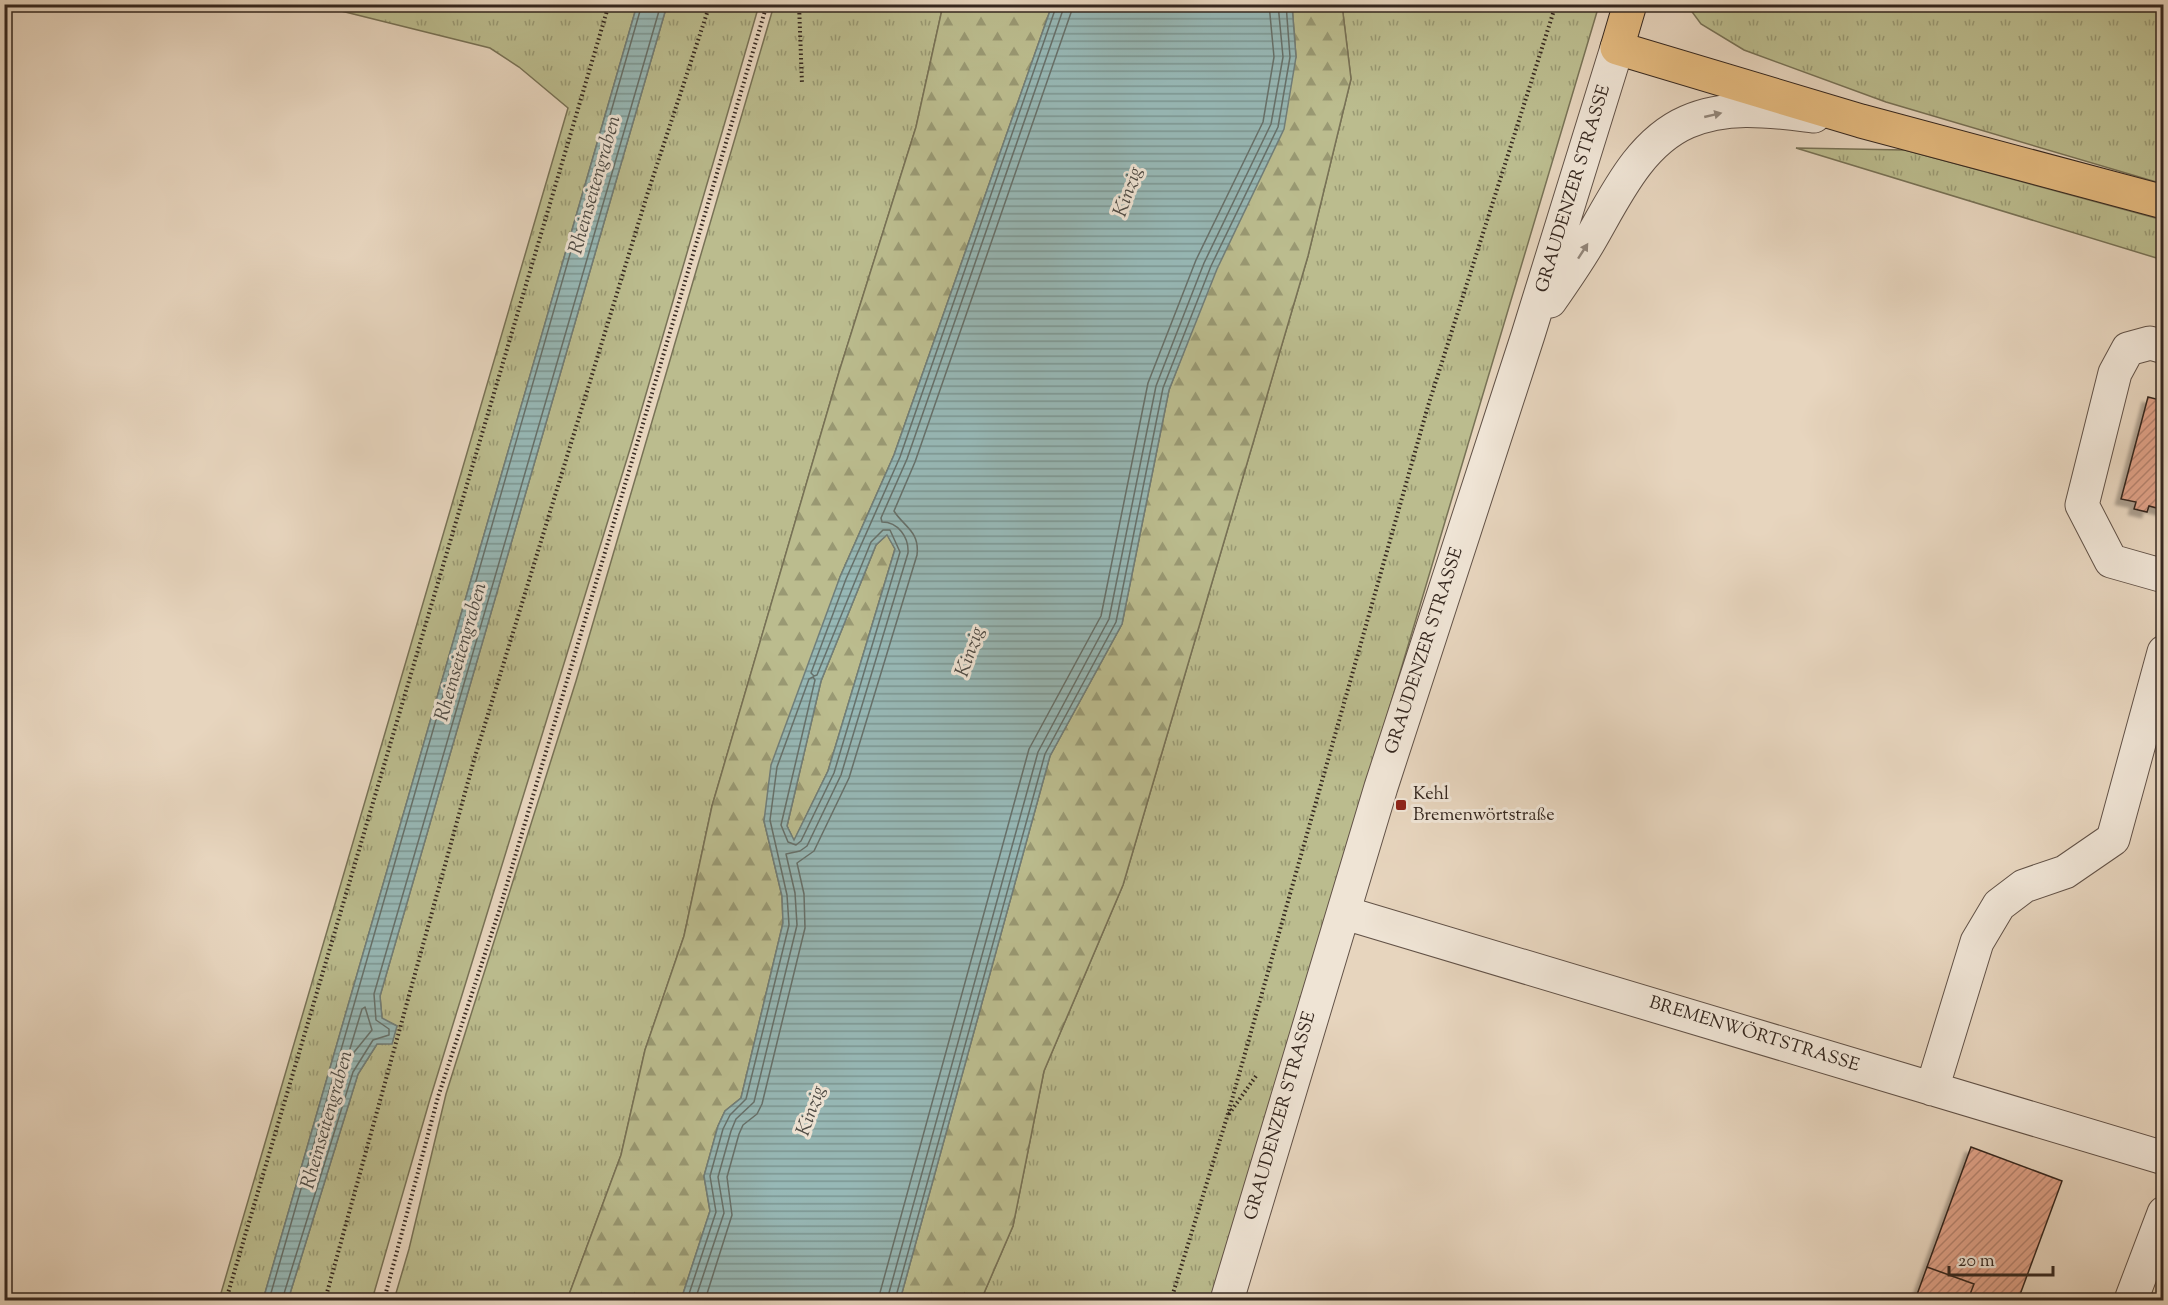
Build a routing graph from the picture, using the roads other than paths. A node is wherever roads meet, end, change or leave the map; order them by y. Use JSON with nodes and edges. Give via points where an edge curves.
{"nodes":[{"id":1,"x":1630,"y":4,"type":"edge"},
{"id":2,"x":1617,"y":48,"type":"junction"},
{"id":3,"x":1861,"y":121,"type":"junction"},
{"id":4,"x":2163,"y":202,"type":"edge"},
{"id":5,"x":1528,"y":335,"type":"junction"},
{"id":6,"x":2163,"y":347,"type":"edge"},
{"id":7,"x":2163,"y":576,"type":"edge"},
{"id":8,"x":2163,"y":652,"type":"edge"},
{"id":9,"x":1345,"y":912,"type":"junction"},
{"id":10,"x":1932,"y":1089,"type":"junction"},
{"id":11,"x":2163,"y":1158,"type":"edge"},
{"id":12,"x":2163,"y":1213,"type":"edge"},
{"id":13,"x":1227,"y":1300,"type":"edge"},
{"id":14,"x":2131,"y":1300,"type":"edge"}],
"edges":[{"from":1,"to":2,"type":"main road","name":"GRAUDENZER STRASSE"},
{"from":2,"to":3,"type":"main road"},
{"from":2,"to":5,"type":"street","name":"GRAUDENZER STRASSE"},
{"from":3,"to":4,"type":"main road"},
{"from":5,"to":3,"type":"street","one_way":true,"via":[[1625,180],[1664,138],[1686,122],[1728,111],[1752,110]]},
{"from":5,"to":9,"type":"street","name":"GRAUDENZER STRASSE","via":[[1381,787]]},
{"from":6,"to":7,"type":"street","via":[[2150,343],[2128,349],[2115,373],[2082,505],[2111,561]]},
{"from":8,"to":10,"type":"street","via":[[2114,839],[2066,872],[2024,885],[2000,905],[1977,942]]},
{"from":9,"to":10,"type":"street","name":"BREMENWÖRTSTRASSE"},
{"from":9,"to":13,"type":"street","name":"GRAUDENZER STRASSE","via":[[1317,992]]},
{"from":10,"to":11,"type":"street","name":"BREMENWÖRTSTRASSE"},
{"from":12,"to":14,"type":"street"}]}
